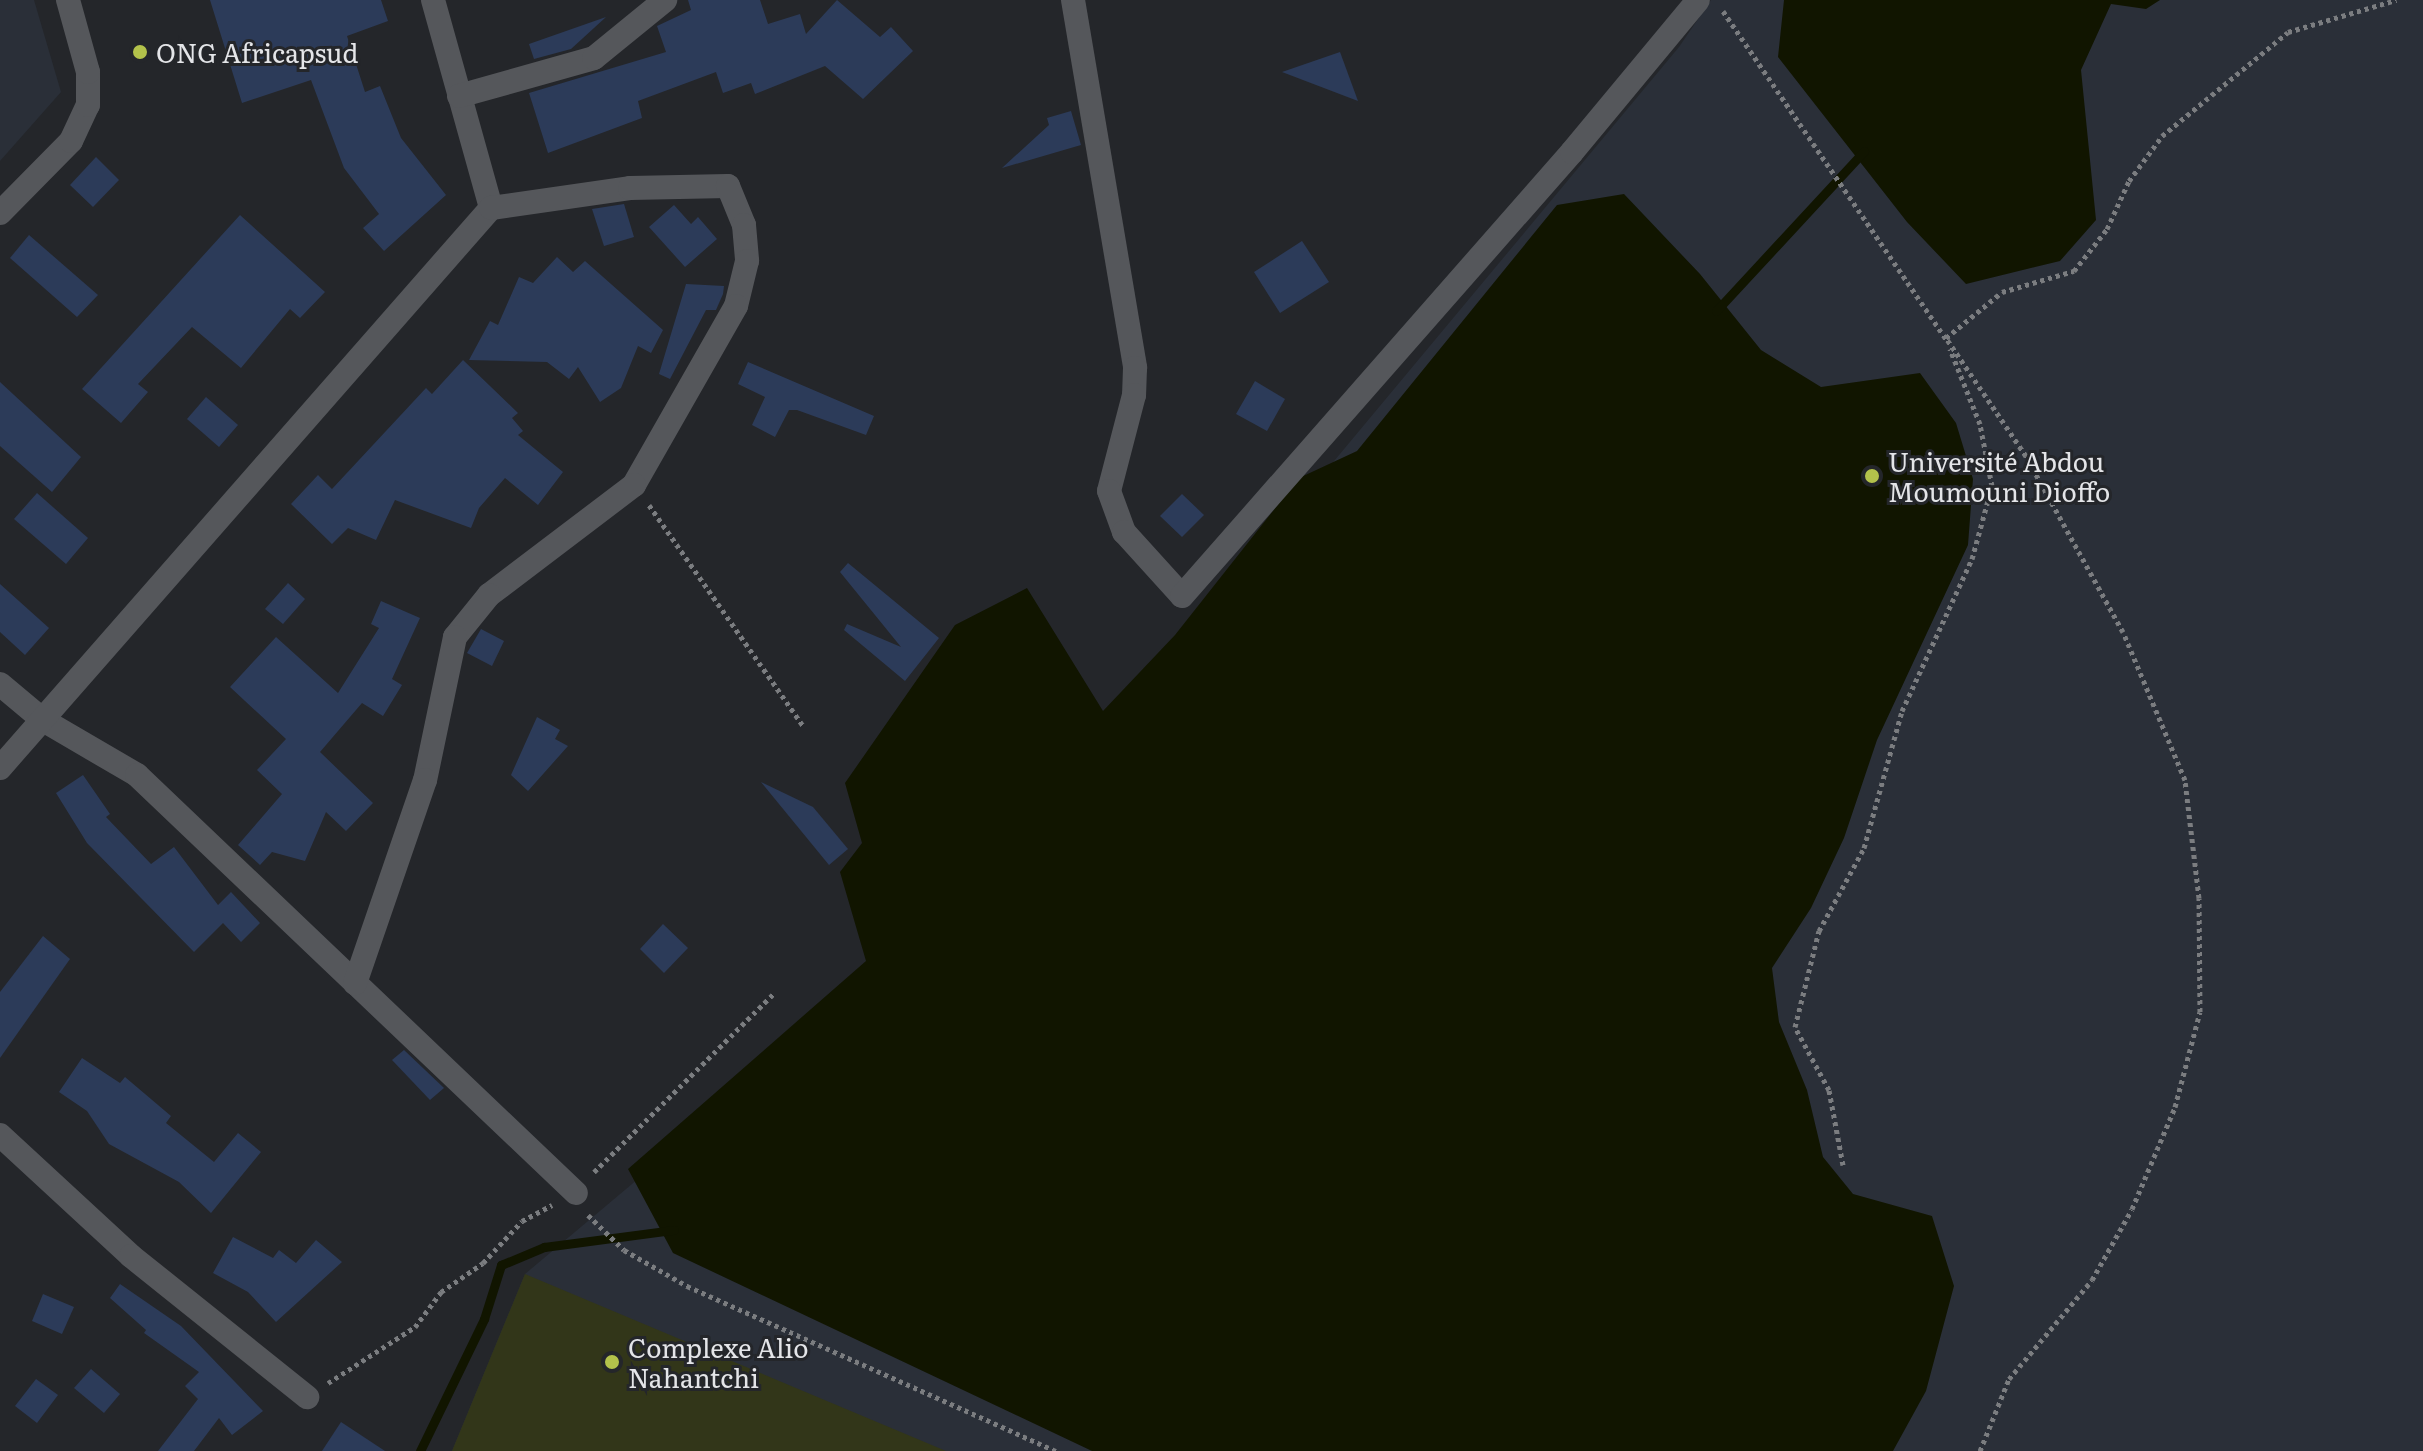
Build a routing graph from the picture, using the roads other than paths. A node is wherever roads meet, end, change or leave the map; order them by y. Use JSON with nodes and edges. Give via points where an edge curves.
{"nodes":[{"id":1,"x":68,"y":0,"type":"edge"},
{"id":2,"x":433,"y":0,"type":"edge"},
{"id":3,"x":665,"y":0,"type":"edge"},
{"id":4,"x":1073,"y":0,"type":"edge"},
{"id":5,"x":1698,"y":0,"type":"edge"},
{"id":6,"x":459,"y":96,"type":"junction"},
{"id":7,"x":491,"y":208,"type":"junction"},
{"id":8,"x":0,"y":213,"type":"edge"},
{"id":9,"x":0,"y":684,"type":"edge"},
{"id":10,"x":43,"y":720,"type":"junction"},
{"id":11,"x":0,"y":768,"type":"edge"},
{"id":12,"x":355,"y":983,"type":"junction"},
{"id":13,"x":0,"y":1135,"type":"edge"},
{"id":14,"x":576,"y":1193,"type":"road end"},
{"id":15,"x":307,"y":1397,"type":"dead end"}],
"edges":[{"from":1,"to":8,"type":"street","via":[[88,72],[88,105],[71,141]]},
{"from":2,"to":6,"type":"street"},
{"from":3,"to":6,"type":"street","via":[[594,58]]},
{"from":4,"to":5,"type":"street","via":[[1135,368],[1134,395],[1109,491],[1124,532],[1182,596],[1572,152]]},
{"from":6,"to":7,"type":"street"},
{"from":7,"to":10,"type":"street"},
{"from":7,"to":12,"type":"street","via":[[630,188],[722,183],[733,192],[744,225],[745,284],[634,485],[489,595],[455,637],[425,780]]},
{"from":9,"to":10,"type":"street"},
{"from":10,"to":11,"type":"street"},
{"from":10,"to":12,"type":"street","via":[[137,775]]},
{"from":12,"to":14,"type":"street"},
{"from":13,"to":15,"type":"street","via":[[131,1256]]}]}
